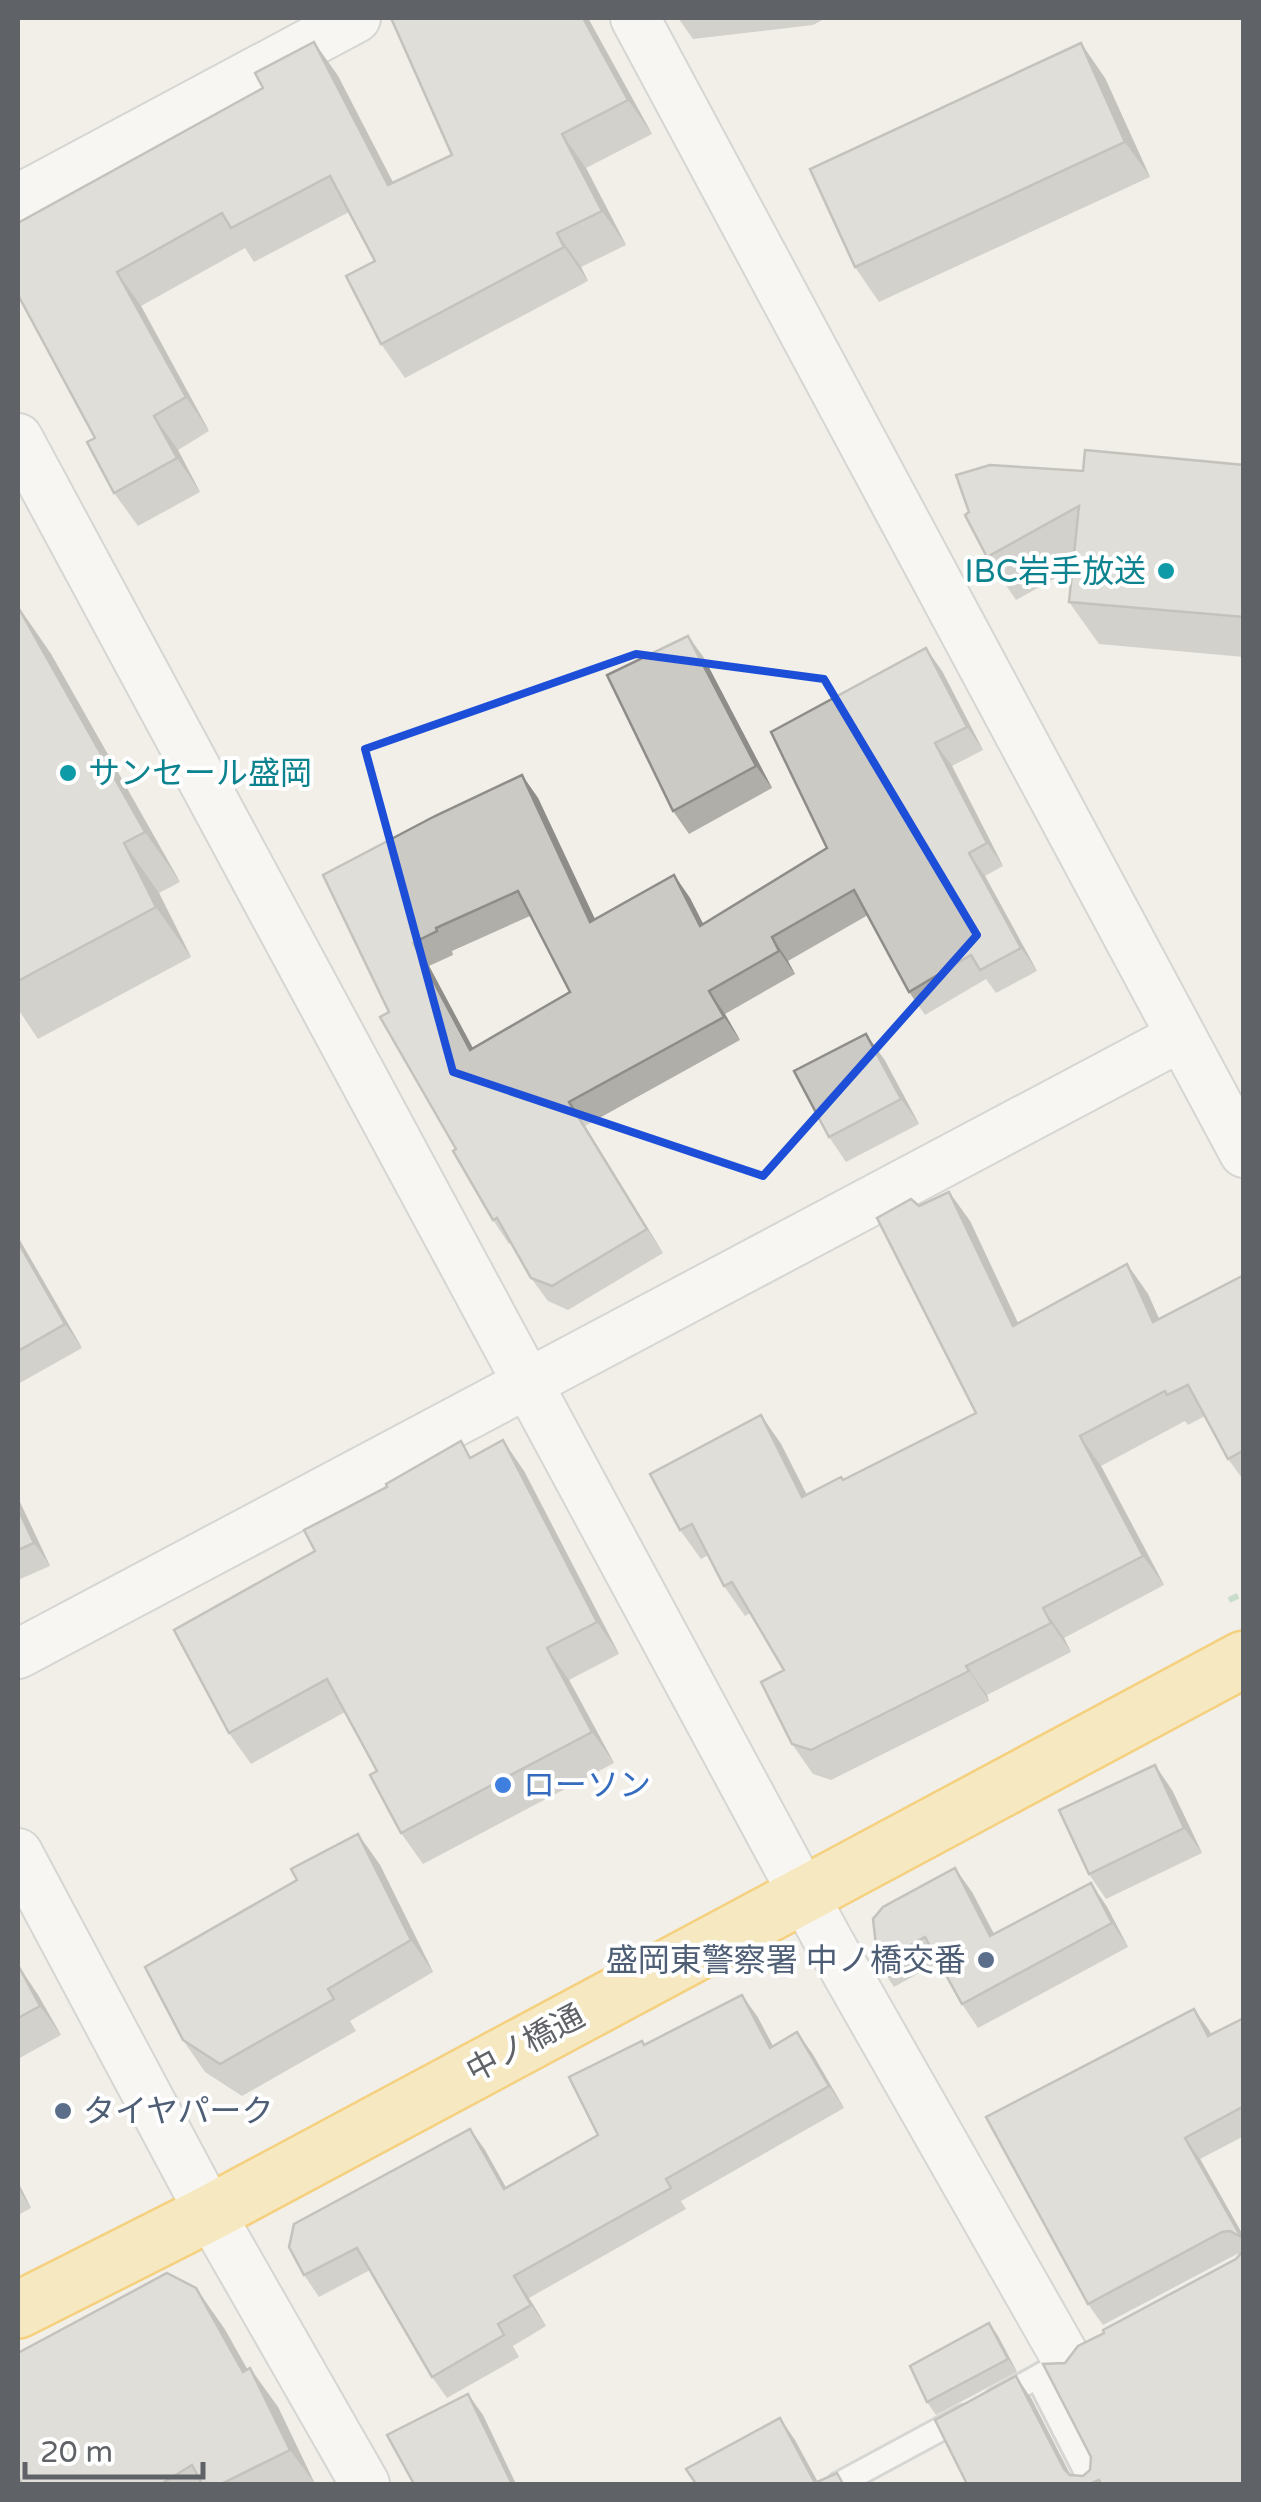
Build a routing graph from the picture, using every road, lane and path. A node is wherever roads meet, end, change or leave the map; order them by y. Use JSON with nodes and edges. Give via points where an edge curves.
{"nodes":[{"id":1,"x":356,"y":18,"type":"edge"},
{"id":2,"x":636,"y":18,"type":"edge"},
{"id":3,"x":18,"y":199,"type":"edge"},
{"id":4,"x":18,"y":438,"type":"edge"},
{"id":5,"x":1180,"y":1038,"type":"junction"},
{"id":6,"x":1244,"y":1152,"type":"edge"},
{"id":7,"x":528,"y":1383,"type":"junction"},
{"id":8,"x":18,"y":1654,"type":"edge"},
{"id":9,"x":1244,"y":1659,"type":"edge"},
{"id":10,"x":18,"y":1853,"type":"edge"},
{"id":11,"x":804,"y":1894,"type":"junction"},
{"id":12,"x":210,"y":2213,"type":"junction"},
{"id":13,"x":18,"y":2310,"type":"edge"},
{"id":14,"x":1065,"y":2362,"type":"junction"},
{"id":15,"x":364,"y":2484,"type":"edge"},
{"id":16,"x":838,"y":2484,"type":"edge"},
{"id":17,"x":1092,"y":2484,"type":"edge"}],
"edges":[{"from":1,"to":3,"type":"street"},
{"from":2,"to":5,"type":"street"},
{"from":4,"to":7,"type":"street"},
{"from":5,"to":6,"type":"street"},
{"from":5,"to":7,"type":"street"},
{"from":7,"to":8,"type":"street"},
{"from":7,"to":11,"type":"street"},
{"from":9,"to":11,"type":"highway","name":"中ノ橋通"},
{"from":10,"to":12,"type":"street"},
{"from":11,"to":12,"type":"highway","name":"中ノ橋通"},
{"from":11,"to":14,"type":"street"},
{"from":12,"to":13,"type":"highway","name":"中ノ橋通"},
{"from":12,"to":15,"type":"street"},
{"from":14,"to":16,"type":"lane"},
{"from":14,"to":17,"type":"lane","via":[[1043,2388]]}]}
